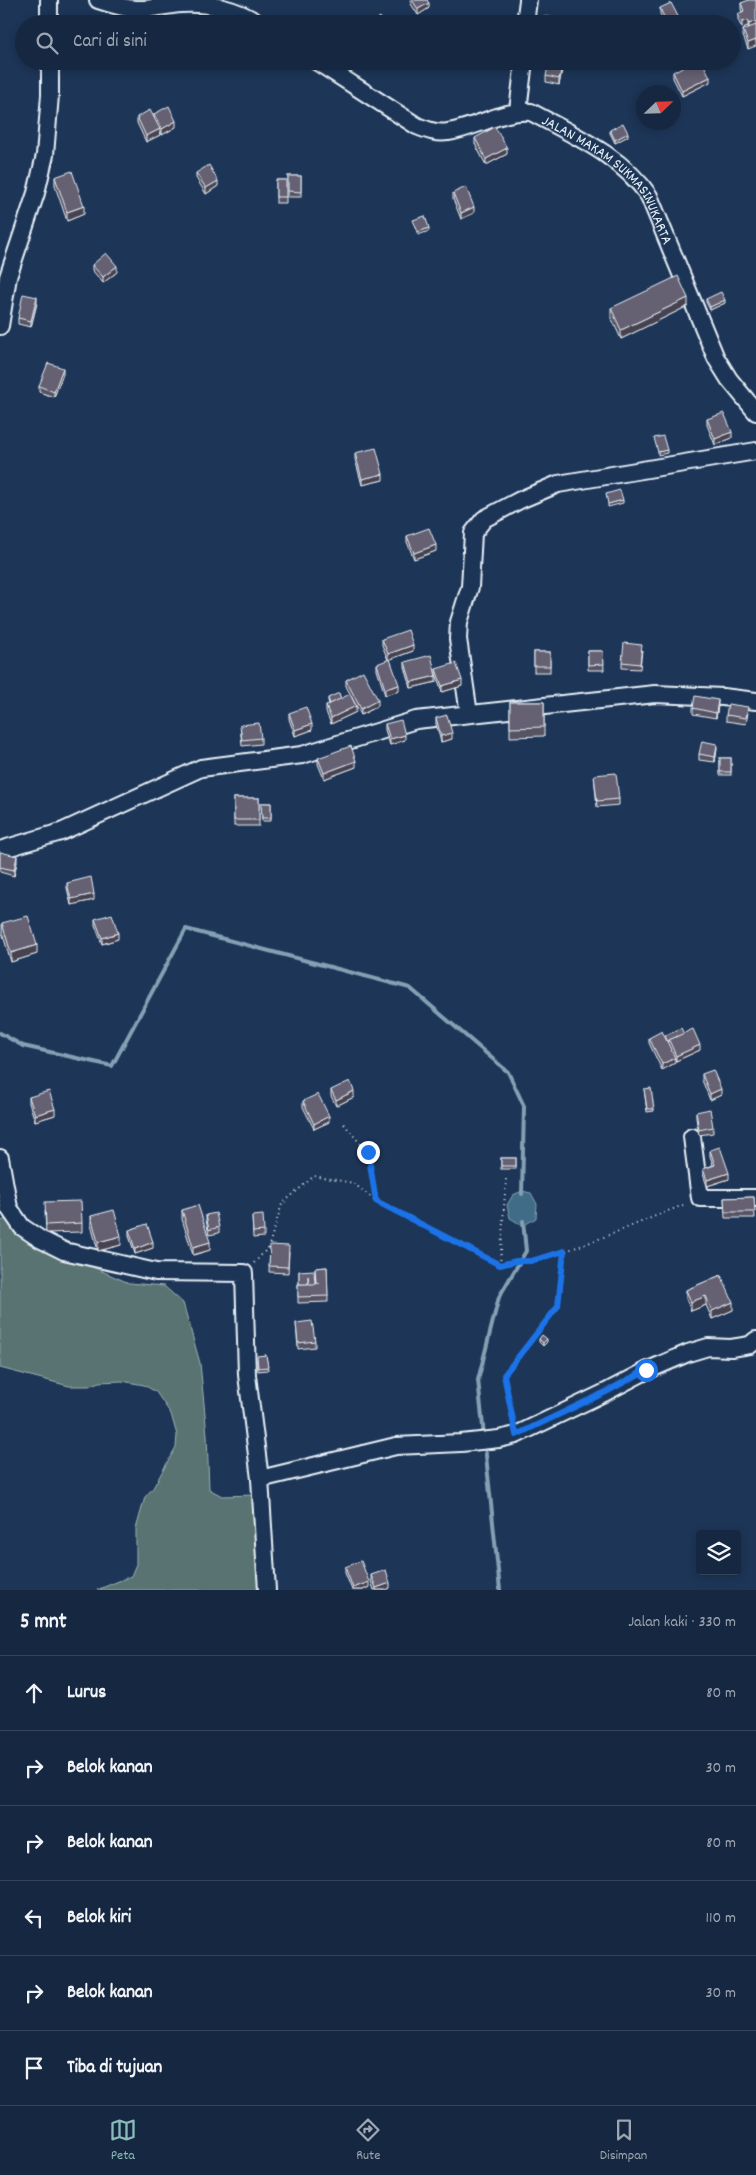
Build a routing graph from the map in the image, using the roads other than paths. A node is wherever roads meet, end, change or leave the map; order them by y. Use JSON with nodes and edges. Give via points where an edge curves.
{"nodes":[{"id":1,"x":49,"y":0,"type":"edge"},
{"id":2,"x":98,"y":0,"type":"edge"},
{"id":3,"x":528,"y":0,"type":"edge"},
{"id":4,"x":213,"y":2,"type":"edge"},
{"id":5,"x":49,"y":15,"type":"edge"},
{"id":6,"x":240,"y":15,"type":"edge"},
{"id":7,"x":526,"y":15,"type":"edge"},
{"id":8,"x":50,"y":70,"type":"edge"},
{"id":9,"x":330,"y":70,"type":"edge"},
{"id":10,"x":523,"y":70,"type":"edge"},
{"id":11,"x":518,"y":111,"type":"junction"},
{"id":12,"x":0,"y":326,"type":"edge"},
{"id":13,"x":753,"y":402,"type":"edge"},
{"id":14,"x":756,"y":451,"type":"edge"},
{"id":15,"x":756,"y":701,"type":"edge"},
{"id":16,"x":469,"y":714,"type":"junction"},
{"id":17,"x":0,"y":850,"type":"edge"},
{"id":18,"x":692,"y":1137,"type":"dead end"},
{"id":19,"x":0,"y":1158,"type":"edge"},
{"id":20,"x":756,"y":1198,"type":"edge"},
{"id":21,"x":4,"y":1212,"type":"edge"},
{"id":22,"x":756,"y":1340,"type":"edge"},
{"id":23,"x":260,"y":1479,"type":"junction"},
{"id":24,"x":267,"y":1590,"type":"edge"}],
"edges":[{"from":1,"to":5,"type":"street"},
{"from":2,"to":4,"type":"street","via":[[137,9]]},
{"from":3,"to":7,"type":"street"},
{"from":4,"to":6,"type":"street"},
{"from":8,"to":12,"type":"street","via":[[45,155],[8,277]]},
{"from":9,"to":11,"type":"street","name":"JALAN MAKAM SUKMASINUKARTA","via":[[417,126],[434,132],[447,133]]},
{"from":10,"to":11,"type":"street"},
{"from":11,"to":13,"type":"street","name":"JALAN MAKAM SUKMASINUKARTA","via":[[531,112],[594,147],[615,160],[640,184],[649,196],[716,358],[729,380]]},
{"from":14,"to":16,"type":"street","via":[[558,484],[484,520],[473,533],[470,587],[459,622],[458,639]]},
{"from":15,"to":16,"type":"street","via":[[723,696],[655,694]]},
{"from":16,"to":17,"type":"street","via":[[416,720],[302,755],[201,768],[61,832]]},
{"from":18,"to":20,"type":"street","via":[[700,1198]]},
{"from":19,"to":21,"type":"street"},
{"from":21,"to":23,"type":"street","via":[[40,1239],[64,1250],[156,1272],[244,1273],[248,1375]]},
{"from":22,"to":23,"type":"street","via":[[750,1345],[708,1347],[688,1353],[646,1370],[516,1435],[461,1443],[396,1446]]},
{"from":23,"to":24,"type":"street"}]}
